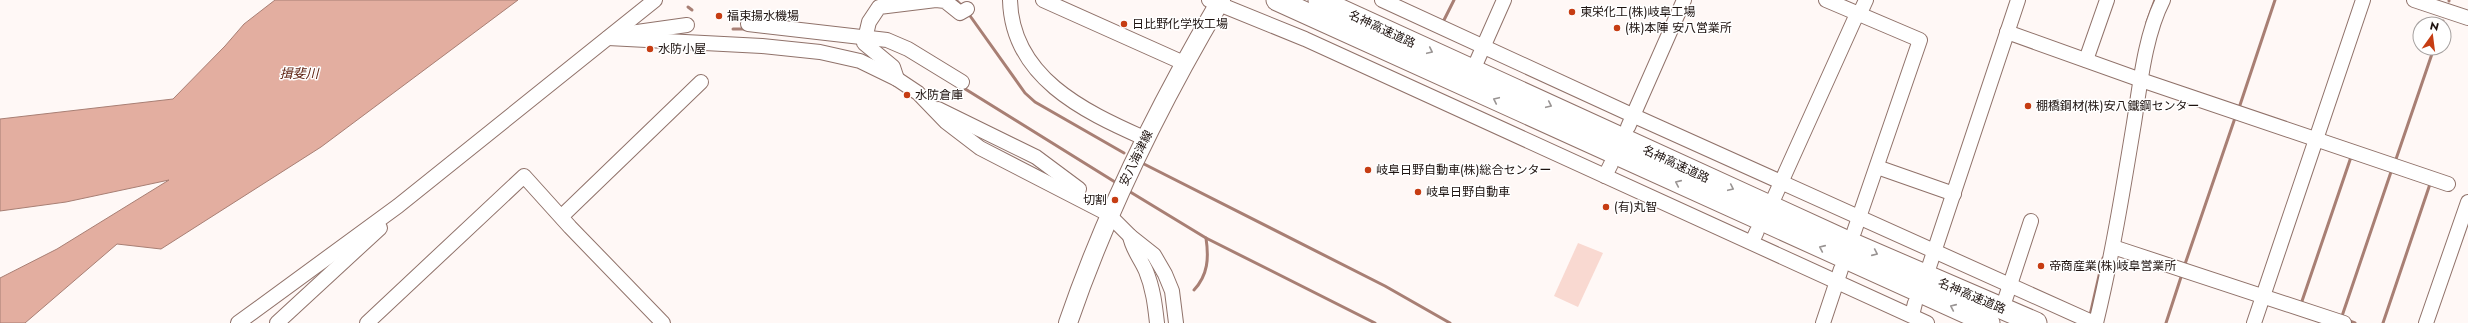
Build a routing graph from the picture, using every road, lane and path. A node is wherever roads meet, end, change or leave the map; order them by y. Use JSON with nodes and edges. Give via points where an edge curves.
{"nodes":[{"id":1,"x":655,"y":0,"type":"edge"},
{"id":2,"x":1010,"y":0,"type":"edge"},
{"id":3,"x":1043,"y":0,"type":"edge"},
{"id":4,"x":1277,"y":0,"type":"edge"},
{"id":5,"x":1319,"y":0,"type":"edge"},
{"id":6,"x":1382,"y":0,"type":"edge"},
{"id":7,"x":1504,"y":0,"type":"edge"},
{"id":8,"x":1684,"y":0,"type":"edge"},
{"id":9,"x":1826,"y":0,"type":"edge"},
{"id":10,"x":1866,"y":0,"type":"edge"},
{"id":11,"x":2018,"y":0,"type":"edge"},
{"id":12,"x":2107,"y":0,"type":"edge"},
{"id":13,"x":2163,"y":0,"type":"edge"},
{"id":14,"x":2362,"y":0,"type":"edge"},
{"id":15,"x":2414,"y":0,"type":"edge"},
{"id":16,"x":1216,"y":1,"type":"edge"},
{"id":17,"x":967,"y":9,"type":"dead end"},
{"id":18,"x":1858,"y":13,"type":"junction"},
{"id":19,"x":2468,"y":18,"type":"edge"},
{"id":20,"x":748,"y":24,"type":"dead end"},
{"id":21,"x":687,"y":25,"type":"dead end"},
{"id":22,"x":1312,"y":26,"type":"dead end"},
{"id":23,"x":2007,"y":32,"type":"junction"},
{"id":24,"x":865,"y":37,"type":"junction"},
{"id":25,"x":608,"y":38,"type":"junction"},
{"id":26,"x":1306,"y":39,"type":"junction"},
{"id":27,"x":1483,"y":46,"type":"junction"},
{"id":28,"x":2086,"y":60,"type":"junction"},
{"id":29,"x":1477,"y":61,"type":"dead end"},
{"id":30,"x":1186,"y":64,"type":"junction"},
{"id":31,"x":897,"y":80,"type":"junction"},
{"id":32,"x":2141,"y":80,"type":"junction"},
{"id":33,"x":701,"y":82,"type":"dead end"},
{"id":34,"x":962,"y":82,"type":"dead end"},
{"id":35,"x":1462,"y":95,"type":"dead end"},
{"id":36,"x":1456,"y":108,"type":"junction"},
{"id":37,"x":1630,"y":121,"type":"junction"},
{"id":38,"x":1144,"y":138,"type":"junction"},
{"id":39,"x":2316,"y":140,"type":"junction"},
{"id":40,"x":1877,"y":167,"type":"junction"},
{"id":41,"x":1783,"y":184,"type":"junction"},
{"id":42,"x":2448,"y":184,"type":"dead end"},
{"id":43,"x":1954,"y":194,"type":"junction"},
{"id":44,"x":1774,"y":198,"type":"dead end"},
{"id":45,"x":2468,"y":202,"type":"edge"},
{"id":46,"x":398,"y":206,"type":"junction"},
{"id":47,"x":1110,"y":215,"type":"junction"},
{"id":48,"x":562,"y":216,"type":"junction"},
{"id":49,"x":1860,"y":218,"type":"junction"},
{"id":50,"x":2032,"y":221,"type":"dead end"},
{"id":51,"x":1854,"y":232,"type":"dead end"},
{"id":52,"x":1130,"y":236,"type":"junction"},
{"id":53,"x":2113,"y":247,"type":"junction"},
{"id":54,"x":1934,"y":252,"type":"junction"},
{"id":55,"x":1929,"y":266,"type":"dead end"},
{"id":56,"x":1839,"y":274,"type":"junction"},
{"id":57,"x":2011,"y":286,"type":"junction"},
{"id":58,"x":2263,"y":297,"type":"junction"},
{"id":59,"x":2005,"y":300,"type":"dead end"},
{"id":60,"x":1983,"y":321,"type":"edge"},
{"id":61,"x":1828,"y":322,"type":"edge"},
{"id":62,"x":238,"y":323,"type":"edge"},
{"id":63,"x":277,"y":323,"type":"edge"},
{"id":64,"x":368,"y":323,"type":"edge"},
{"id":65,"x":663,"y":323,"type":"edge"},
{"id":66,"x":1068,"y":323,"type":"edge"},
{"id":67,"x":1157,"y":323,"type":"edge"},
{"id":68,"x":1176,"y":323,"type":"edge"},
{"id":69,"x":1927,"y":323,"type":"edge"},
{"id":70,"x":2036,"y":323,"type":"edge"},
{"id":71,"x":2093,"y":323,"type":"edge"},
{"id":72,"x":2254,"y":323,"type":"edge"},
{"id":73,"x":2344,"y":323,"type":"edge"},
{"id":74,"x":2426,"y":323,"type":"edge"}],
"edges":[{"from":1,"to":25,"type":"street"},
{"from":2,"to":38,"type":"street","via":[[1011,15],[1018,36],[1031,63],[1045,80],[1055,89],[1117,126]]},
{"from":3,"to":30,"type":"street"},
{"from":60,"to":4,"type":"highway","name":"名神高速道路","one_way":true},
{"from":5,"to":70,"type":"highway","name":"名神高速道路","one_way":true,"via":[[1846,241]]},
{"from":6,"to":27,"type":"street"},
{"from":7,"to":27,"type":"street"},
{"from":8,"to":37,"type":"street"},
{"from":9,"to":18,"type":"street"},
{"from":10,"to":18,"type":"street"},
{"from":11,"to":23,"type":"street"},
{"from":12,"to":28,"type":"street"},
{"from":13,"to":32,"type":"street","via":[[2154,24]]},
{"from":14,"to":39,"type":"street"},
{"from":15,"to":19,"type":"street"},
{"from":16,"to":26,"type":"street"},
{"from":16,"to":30,"type":"main road","name":"安八海津線"},
{"from":17,"to":24,"type":"street","via":[[960,13],[945,1],[936,0],[879,8],[869,22]]},
{"from":18,"to":40,"type":"street","via":[[1920,40]]},
{"from":18,"to":41,"type":"street"},
{"from":20,"to":24,"type":"street"},
{"from":21,"to":25,"type":"street"},
{"from":22,"to":26,"type":"street"},
{"from":23,"to":28,"type":"street"},
{"from":23,"to":43,"type":"street"},
{"from":24,"to":31,"type":"street","via":[[866,47],[893,67]]},
{"from":24,"to":34,"type":"street","via":[[887,40],[908,49]]},
{"from":25,"to":31,"type":"street","via":[[762,46],[820,52],[860,61]]},
{"from":25,"to":46,"type":"street"},
{"from":26,"to":36,"type":"street"},
{"from":27,"to":29,"type":"street"},
{"from":27,"to":37,"type":"street"},
{"from":28,"to":32,"type":"street"},
{"from":30,"to":38,"type":"main road","name":"安八海津線"},
{"from":31,"to":47,"type":"street","via":[[930,104],[946,122],[980,148]]},
{"from":32,"to":39,"type":"street"},
{"from":32,"to":53,"type":"street"},
{"from":33,"to":48,"type":"street"},
{"from":35,"to":36,"type":"street"},
{"from":36,"to":56,"type":"street","via":[[1608,170]]},
{"from":37,"to":41,"type":"street"},
{"from":38,"to":47,"type":"main road","name":"安八海津線"},
{"from":39,"to":42,"type":"street"},
{"from":39,"to":58,"type":"street"},
{"from":40,"to":43,"type":"street"},
{"from":40,"to":49,"type":"street"},
{"from":41,"to":44,"type":"street"},
{"from":41,"to":49,"type":"street"},
{"from":43,"to":54,"type":"street"},
{"from":45,"to":74,"type":"street"},
{"from":46,"to":62,"type":"street"},
{"from":46,"to":63,"type":"street","via":[[377,232]]},
{"from":47,"to":52,"type":"street"},
{"from":47,"to":66,"type":"main road","name":"安八海津線"},
{"from":48,"to":64,"type":"street","via":[[524,176]]},
{"from":48,"to":65,"type":"street"},
{"from":49,"to":51,"type":"street"},
{"from":49,"to":54,"type":"street"},
{"from":50,"to":57,"type":"street"},
{"from":52,"to":67,"type":"street","via":[[1131,244],[1146,269],[1154,294]]},
{"from":52,"to":68,"type":"street","via":[[1154,255],[1165,274],[1174,304]]},
{"from":53,"to":58,"type":"street"},
{"from":53,"to":71,"type":"street"},
{"from":54,"to":55,"type":"street"},
{"from":54,"to":57,"type":"street"},
{"from":56,"to":61,"type":"street"},
{"from":56,"to":69,"type":"street","via":[[1914,309]]},
{"from":57,"to":59,"type":"street"},
{"from":57,"to":71,"type":"street"},
{"from":58,"to":72,"type":"street"},
{"from":58,"to":73,"type":"street"}]}
